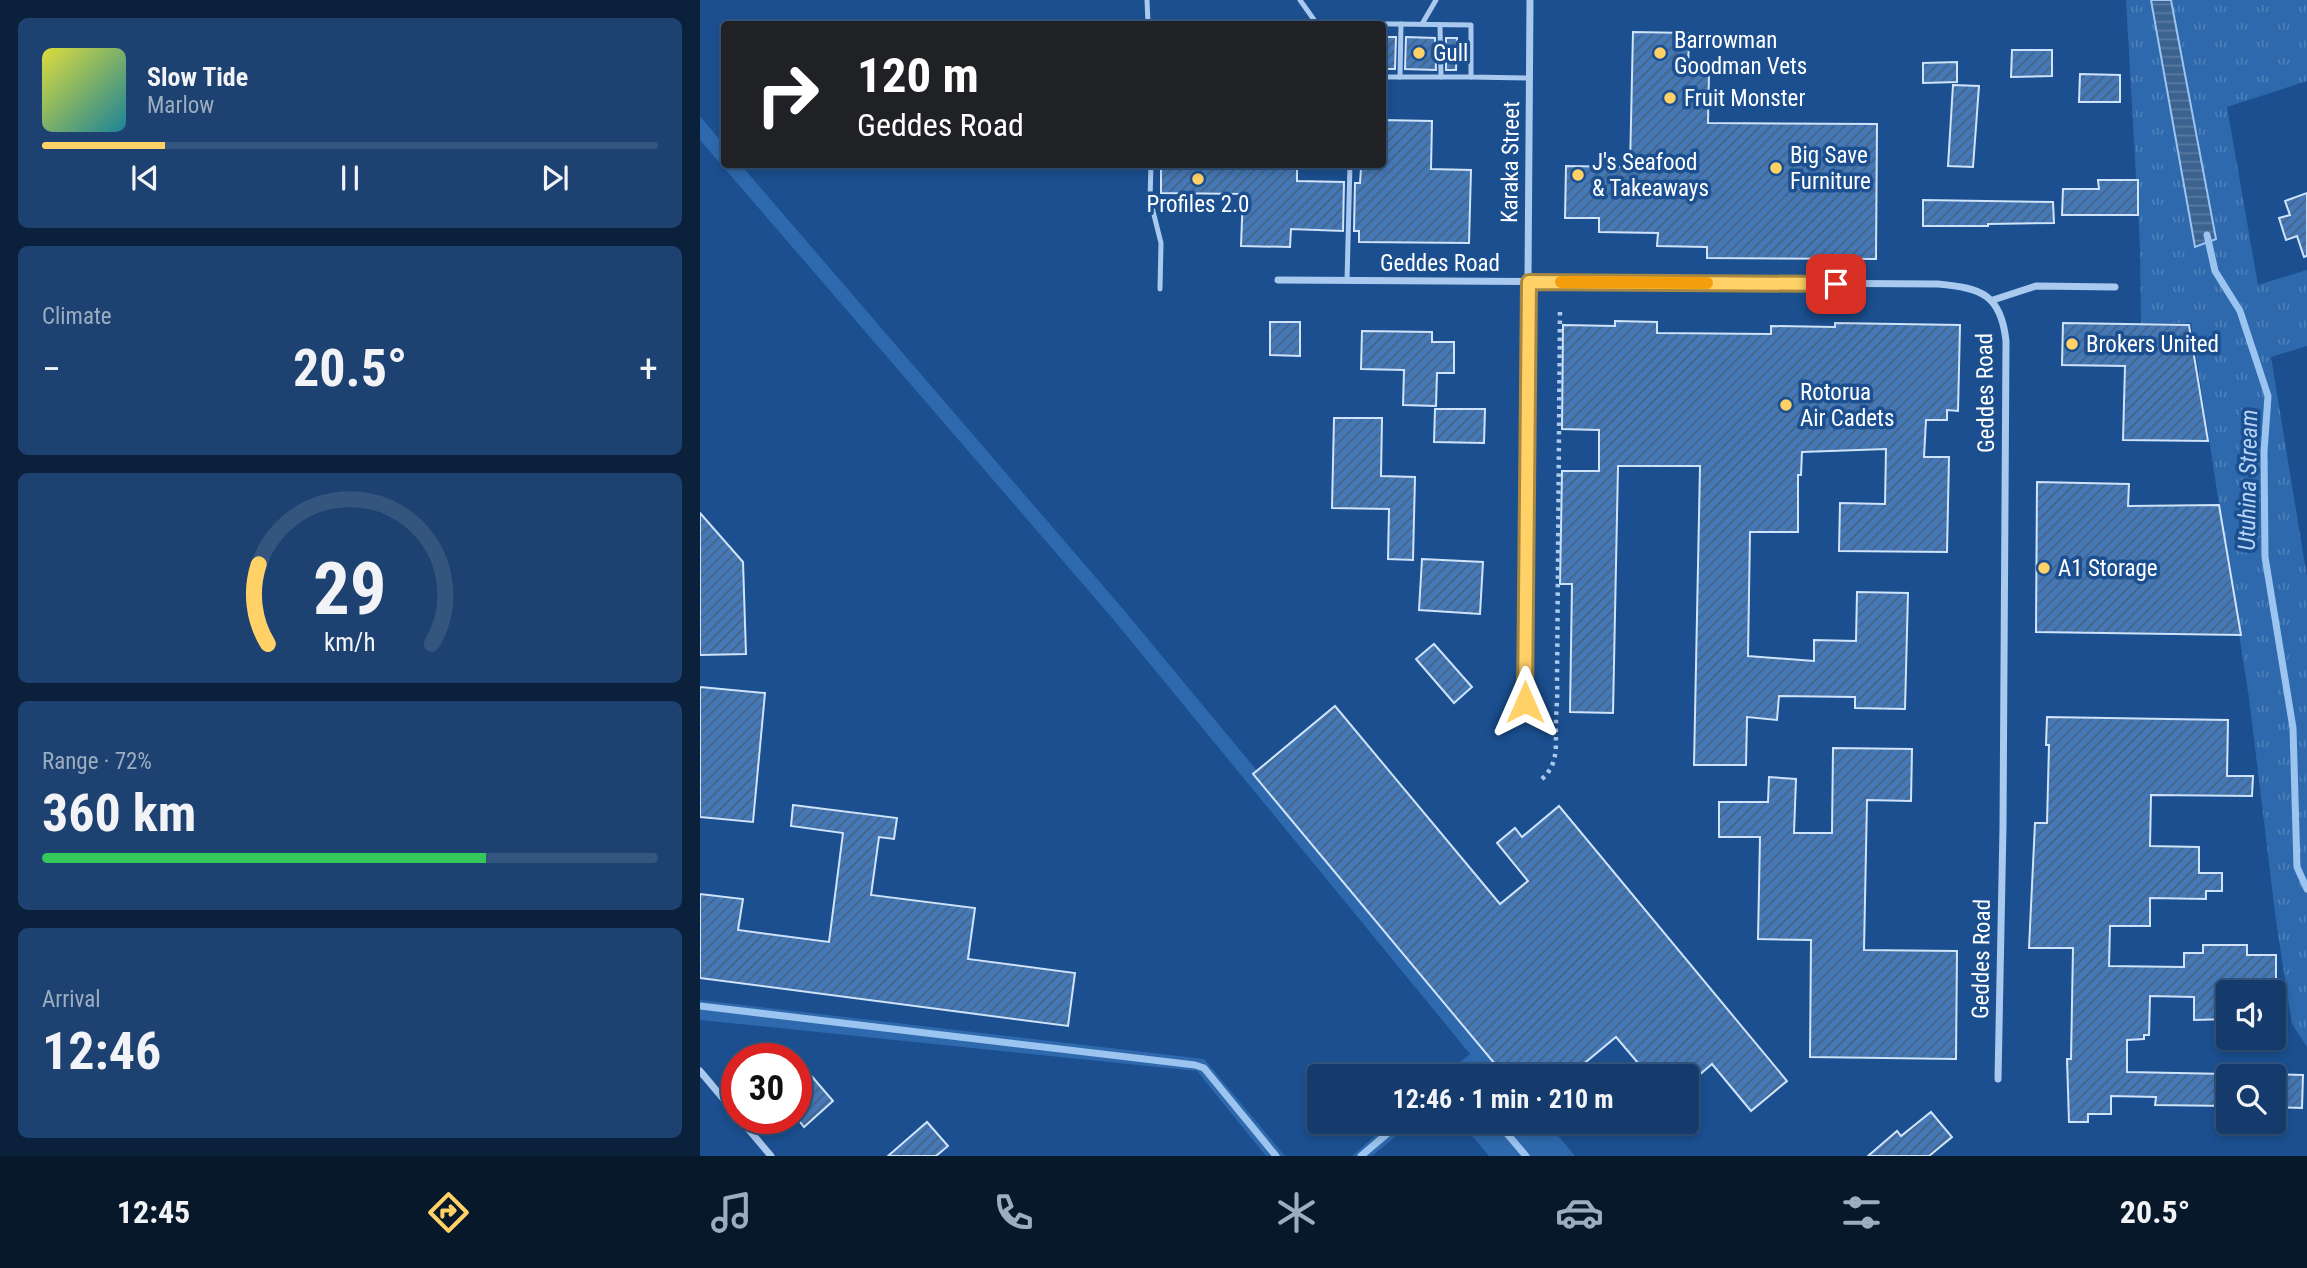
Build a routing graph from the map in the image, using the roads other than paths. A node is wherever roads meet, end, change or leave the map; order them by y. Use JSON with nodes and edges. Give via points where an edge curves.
{"nodes":[{"id":1,"x":1147,"y":0,"type":"edge"},
{"id":2,"x":1300,"y":0,"type":"edge"},
{"id":3,"x":1436,"y":0,"type":"edge"},
{"id":4,"x":1530,"y":0,"type":"edge"},
{"id":5,"x":1148,"y":21,"type":"edge"},
{"id":6,"x":1315,"y":21,"type":"edge"},
{"id":7,"x":1386,"y":24,"type":"edge"},
{"id":8,"x":1401,"y":24,"type":"junction"},
{"id":9,"x":1422,"y":24,"type":"junction"},
{"id":10,"x":1440,"y":25,"type":"junction"},
{"id":11,"x":1386,"y":77,"type":"edge"},
{"id":12,"x":1400,"y":77,"type":"junction"},
{"id":13,"x":1441,"y":77,"type":"junction"},
{"id":14,"x":1471,"y":77,"type":"junction"},
{"id":15,"x":1530,"y":78,"type":"junction"},
{"id":16,"x":1151,"y":168,"type":"edge"},
{"id":17,"x":1350,"y":168,"type":"edge"},
{"id":18,"x":1279,"y":280,"type":"dead end"},
{"id":19,"x":1347,"y":281,"type":"junction"},
{"id":20,"x":1529,"y":282,"type":"junction"},
{"id":21,"x":2115,"y":287,"type":"dead end"},
{"id":22,"x":1160,"y":289,"type":"dead end"},
{"id":23,"x":1993,"y":300,"type":"junction"},
{"id":24,"x":1525,"y":702,"type":"dead end"},
{"id":25,"x":700,"y":1070,"type":"edge"},
{"id":26,"x":1998,"y":1079,"type":"dead end"},
{"id":27,"x":721,"y":1096,"type":"edge"},
{"id":28,"x":752,"y":1134,"type":"edge"},
{"id":29,"x":771,"y":1156,"type":"edge"}],
"edges":[{"from":1,"to":5,"type":"lane"},
{"from":2,"to":6,"type":"lane"},
{"from":3,"to":9,"type":"lane"},
{"from":4,"to":15,"type":"street","name":"Karaka Street"},
{"from":7,"to":8,"type":"lane"},
{"from":8,"to":9,"type":"lane"},
{"from":8,"to":12,"type":"lane"},
{"from":9,"to":10,"type":"lane"},
{"from":10,"to":13,"type":"lane"},
{"from":10,"to":14,"type":"lane","via":[[1471,25]]},
{"from":11,"to":12,"type":"lane"},
{"from":12,"to":13,"type":"lane"},
{"from":13,"to":14,"type":"lane"},
{"from":14,"to":15,"type":"lane"},
{"from":15,"to":20,"type":"street","name":"Karaka Street"},
{"from":16,"to":22,"type":"lane","via":[[1150,199],[1161,243]]},
{"from":17,"to":19,"type":"lane"},
{"from":18,"to":19,"type":"street","name":"Geddes Road"},
{"from":19,"to":20,"type":"street","name":"Geddes Road"},
{"from":20,"to":23,"type":"street","name":"Geddes Road","via":[[1938,284],[1966,286]]},
{"from":20,"to":24,"type":"street","name":"Karaka Street"},
{"from":21,"to":23,"type":"street","via":[[2036,286]]},
{"from":23,"to":26,"type":"street","name":"Geddes Road","via":[[2006,341]]},
{"from":25,"to":27,"type":"street"},
{"from":28,"to":29,"type":"street"}]}
